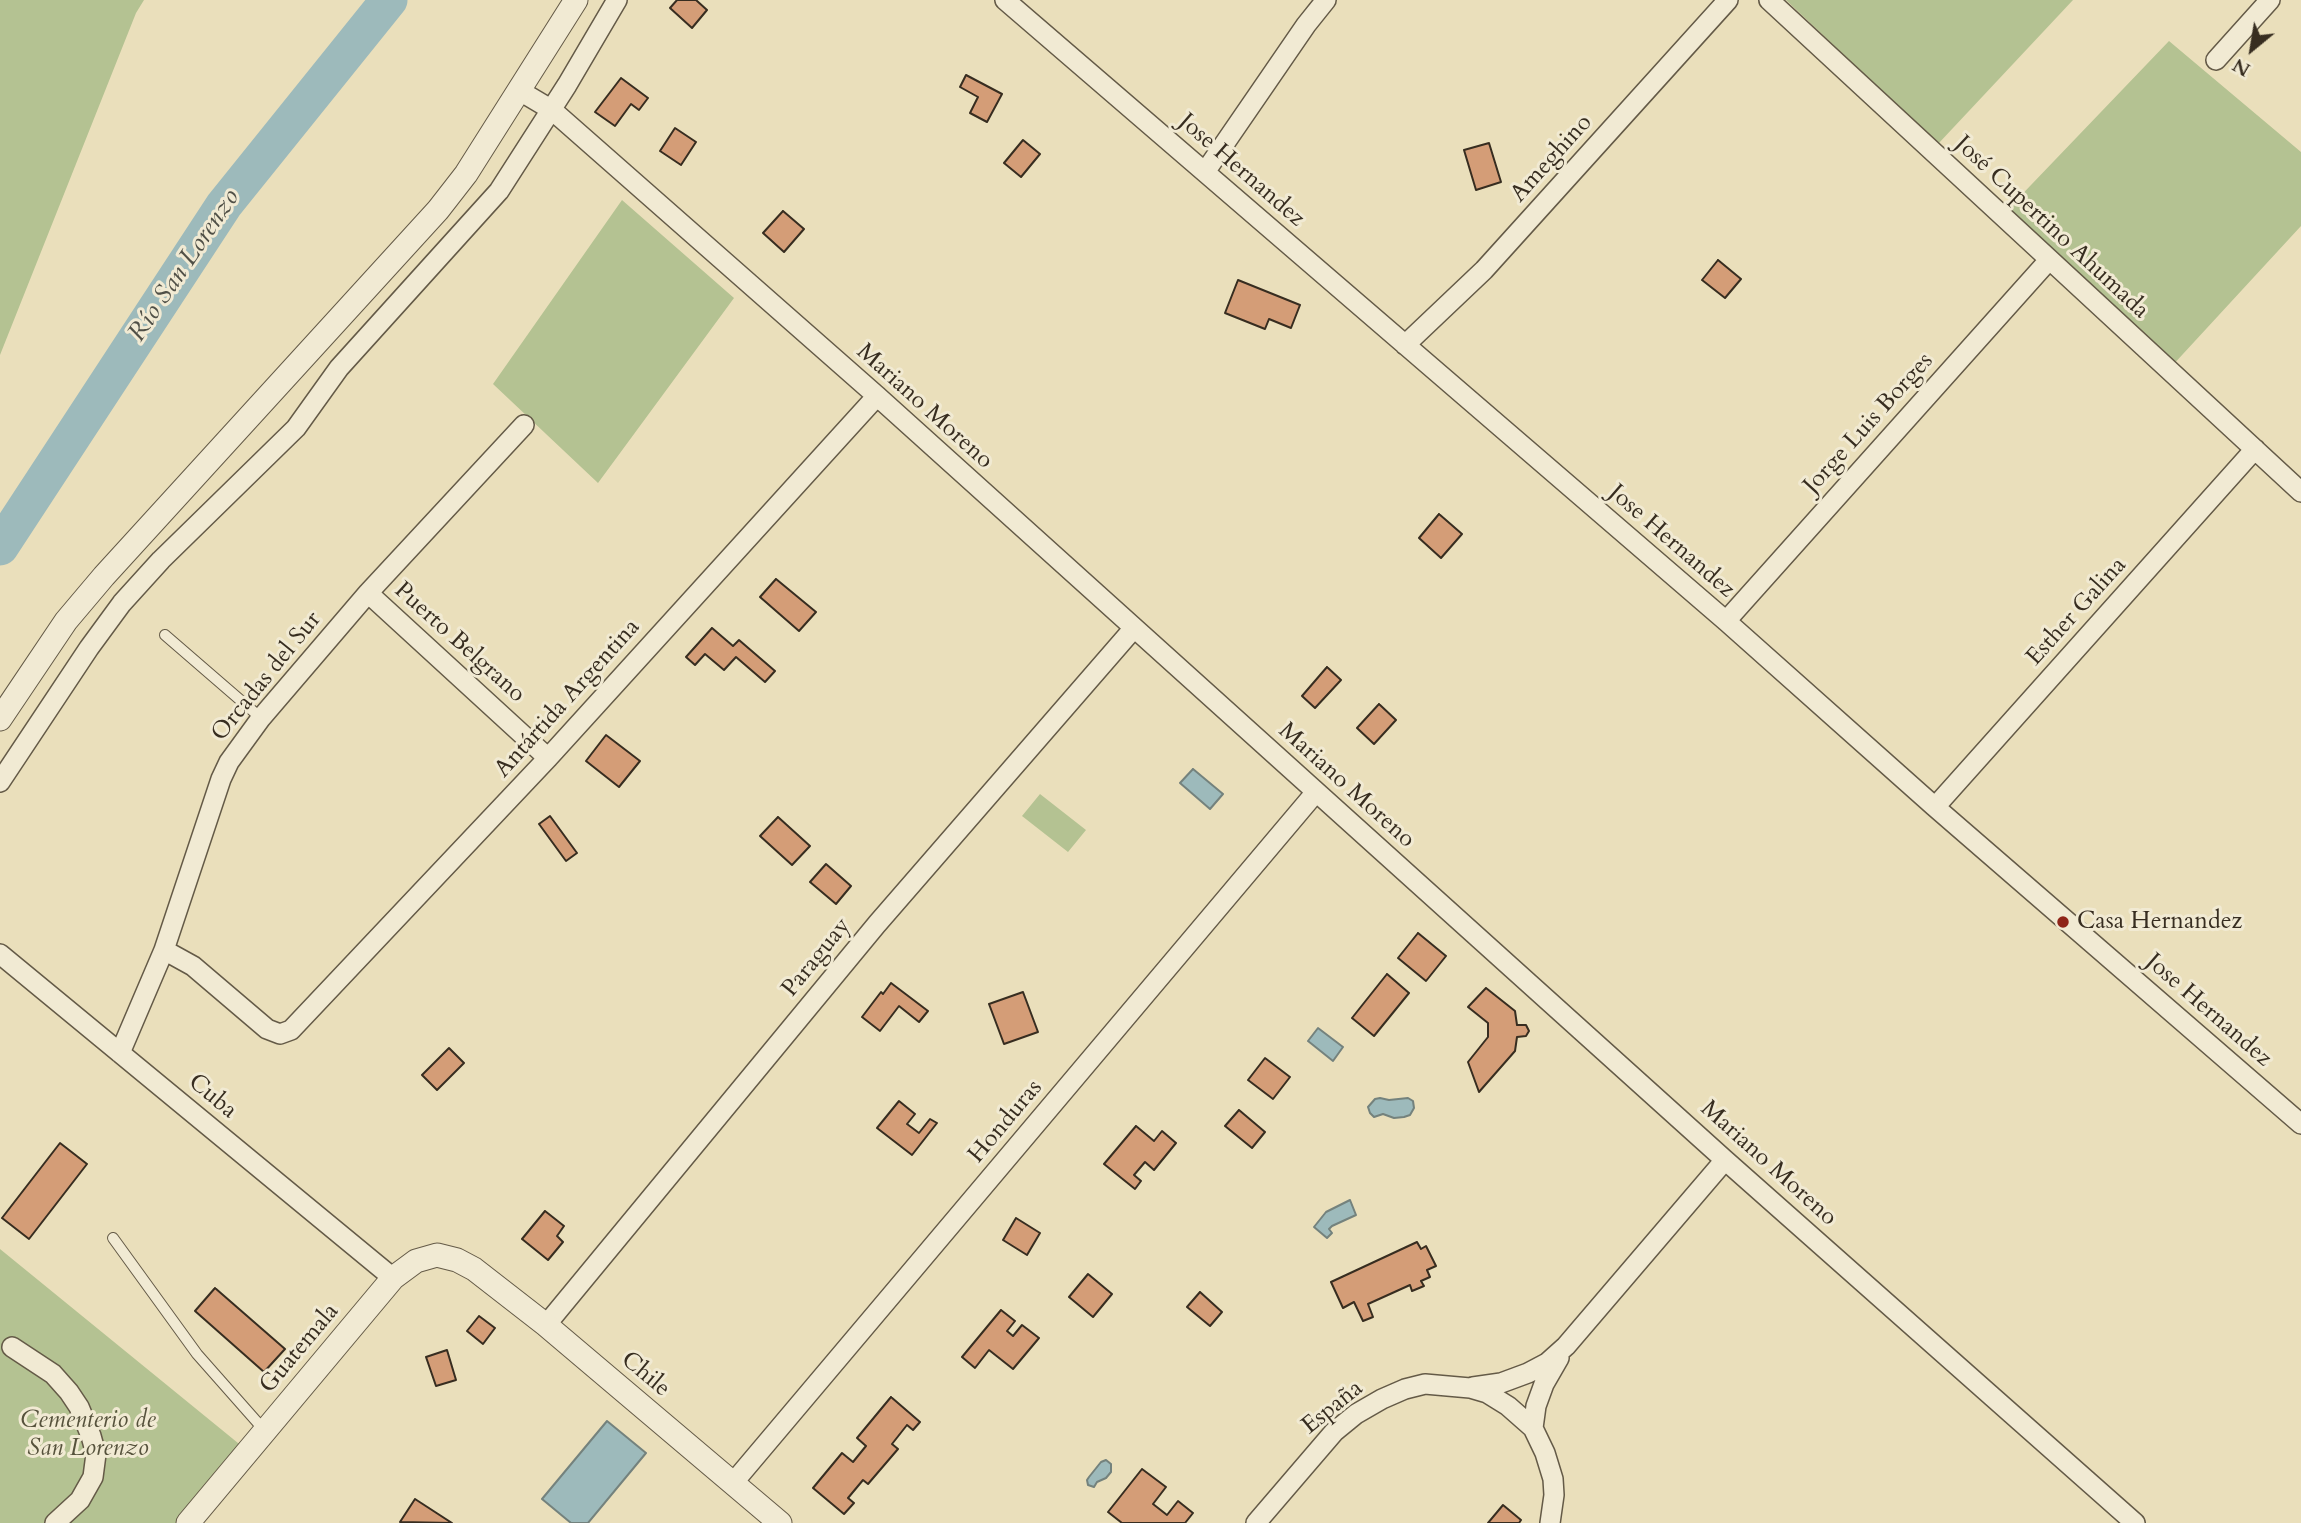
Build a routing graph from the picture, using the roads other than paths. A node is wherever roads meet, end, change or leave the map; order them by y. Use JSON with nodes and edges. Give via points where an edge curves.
{"nodes":[{"id":1,"x":576,"y":0,"type":"edge"},
{"id":2,"x":617,"y":0,"type":"edge"},
{"id":3,"x":1006,"y":0,"type":"edge"},
{"id":4,"x":1326,"y":0,"type":"edge"},
{"id":5,"x":1728,"y":0,"type":"edge"},
{"id":6,"x":1769,"y":0,"type":"edge"},
{"id":7,"x":2270,"y":0,"type":"edge"},
{"id":8,"x":2216,"y":60,"type":"dead end"},
{"id":9,"x":520,"y":91,"type":"junction"},
{"id":10,"x":552,"y":110,"type":"junction"},
{"id":11,"x":1205,"y":172,"type":"junction"},
{"id":12,"x":2049,"y":260,"type":"junction"},
{"id":13,"x":1405,"y":345,"type":"junction"},
{"id":14,"x":877,"y":396,"type":"junction"},
{"id":15,"x":524,"y":425,"type":"dead end"},
{"id":16,"x":2255,"y":449,"type":"junction"},
{"id":17,"x":2301,"y":492,"type":"edge"},
{"id":18,"x":369,"y":593,"type":"junction"},
{"id":19,"x":1726,"y":621,"type":"junction"},
{"id":20,"x":1134,"y":628,"type":"junction"},
{"id":21,"x":165,"y":635,"type":"dead end"},
{"id":22,"x":261,"y":718,"type":"junction"},
{"id":23,"x":0,"y":719,"type":"edge"},
{"id":24,"x":548,"y":758,"type":"junction"},
{"id":25,"x":0,"y":782,"type":"edge"},
{"id":26,"x":1316,"y":792,"type":"junction"},
{"id":27,"x":1935,"y":807,"type":"junction"},
{"id":28,"x":164,"y":950,"type":"junction"},
{"id":29,"x":0,"y":954,"type":"edge"},
{"id":30,"x":120,"y":1052,"type":"junction"},
{"id":31,"x":2301,"y":1124,"type":"edge"},
{"id":32,"x":1725,"y":1160,"type":"junction"},
{"id":33,"x":113,"y":1238,"type":"dead end"},
{"id":34,"x":474,"y":1269,"type":"joint"},
{"id":35,"x":393,"y":1279,"type":"junction"},
{"id":36,"x":546,"y":1325,"type":"junction"},
{"id":37,"x":1566,"y":1346,"type":"junction"},
{"id":38,"x":12,"y":1347,"type":"dead end"},
{"id":39,"x":1470,"y":1388,"type":"junction"},
{"id":40,"x":1533,"y":1428,"type":"junction"},
{"id":41,"x":265,"y":1432,"type":"junction"},
{"id":42,"x":733,"y":1483,"type":"junction"},
{"id":43,"x":55,"y":1523,"type":"edge"},
{"id":44,"x":188,"y":1523,"type":"edge"},
{"id":45,"x":780,"y":1523,"type":"edge"},
{"id":46,"x":1256,"y":1523,"type":"edge"},
{"id":47,"x":1550,"y":1523,"type":"edge"},
{"id":48,"x":2135,"y":1523,"type":"edge"}],
"edges":[{"from":1,"to":9,"type":"street"},
{"from":2,"to":10,"type":"street"},
{"from":3,"to":11,"type":"street","name":"Jose Hernandez"},
{"from":4,"to":11,"type":"street"},
{"from":5,"to":13,"type":"street","name":"Ameghino","via":[[1484,270]]},
{"from":6,"to":12,"type":"street","name":"José Cupertino Ahumada"},
{"from":7,"to":8,"type":"street"},
{"from":9,"to":10,"type":"street","name":"Mariano Moreno"},
{"from":9,"to":23,"type":"street","via":[[438,210],[97,585],[58,632]]},
{"from":10,"to":14,"type":"street","name":"Mariano Moreno"},
{"from":10,"to":25,"type":"street","via":[[499,191],[339,368],[296,428],[122,603]]},
{"from":11,"to":13,"type":"street","name":"Jose Hernandez"},
{"from":12,"to":16,"type":"street","name":"José Cupertino Ahumada"},
{"from":12,"to":19,"type":"street","name":"Jorge Luis Borges"},
{"from":13,"to":19,"type":"street","name":"Jose Hernandez"},
{"from":14,"to":20,"type":"street","name":"Mariano Moreno"},
{"from":14,"to":24,"type":"street","name":"Antártida Argentina"},
{"from":15,"to":18,"type":"street","name":"Orcadas del Sur"},
{"from":16,"to":17,"type":"street","name":"José Cupertino Ahumada"},
{"from":16,"to":27,"type":"street","name":"Esther Galina"},
{"from":18,"to":22,"type":"street","name":"Orcadas del Sur"},
{"from":18,"to":24,"type":"street","name":"Puerto Belgrano"},
{"from":19,"to":27,"type":"street","name":"Jose Hernandez"},
{"from":20,"to":26,"type":"street","name":"Mariano Moreno"},
{"from":20,"to":36,"type":"street","name":"Paraguay","via":[[877,924]]},
{"from":21,"to":22,"type":"lane"},
{"from":22,"to":28,"type":"street","name":"Orcadas del Sur","via":[[221,779]]},
{"from":24,"to":28,"type":"street","name":"Antártida Argentina","via":[[291,1030],[280,1034],[267,1028],[193,966]]},
{"from":26,"to":32,"type":"street","name":"Mariano Moreno"},
{"from":26,"to":42,"type":"street","name":"Honduras"},
{"from":27,"to":31,"type":"street","name":"Jose Hernandez"},
{"from":28,"to":30,"type":"street","name":"Orcadas del Sur"},
{"from":29,"to":30,"type":"street","name":"Cuba"},
{"from":30,"to":35,"type":"street","name":"Cuba"},
{"from":32,"to":37,"type":"street","name":"España"},
{"from":32,"to":48,"type":"street","name":"Mariano Moreno"},
{"from":33,"to":41,"type":"lane","via":[[197,1354]]},
{"from":34,"to":35,"type":"street","name":"Guatemala","via":[[437,1255],[416,1261]]},
{"from":34,"to":36,"type":"street","name":"Chile"},
{"from":35,"to":41,"type":"street","name":"Guatemala"},
{"from":36,"to":42,"type":"street","name":"Chile"},
{"from":37,"to":39,"type":"street","name":"España","via":[[1528,1373]]},
{"from":37,"to":40,"type":"street","name":"España","via":[[1544,1384]]},
{"from":38,"to":43,"type":"street","via":[[53,1374],[69,1392],[96,1454],[93,1477],[80,1500]]},
{"from":39,"to":40,"type":"street","name":"España","via":[[1508,1406]]},
{"from":39,"to":46,"type":"street","name":"España","via":[[1425,1384],[1393,1394],[1356,1414],[1321,1445]]},
{"from":40,"to":47,"type":"street","via":[[1553,1479]]},
{"from":41,"to":44,"type":"street","name":"Guatemala"},
{"from":42,"to":45,"type":"street","name":"Chile"}]}
